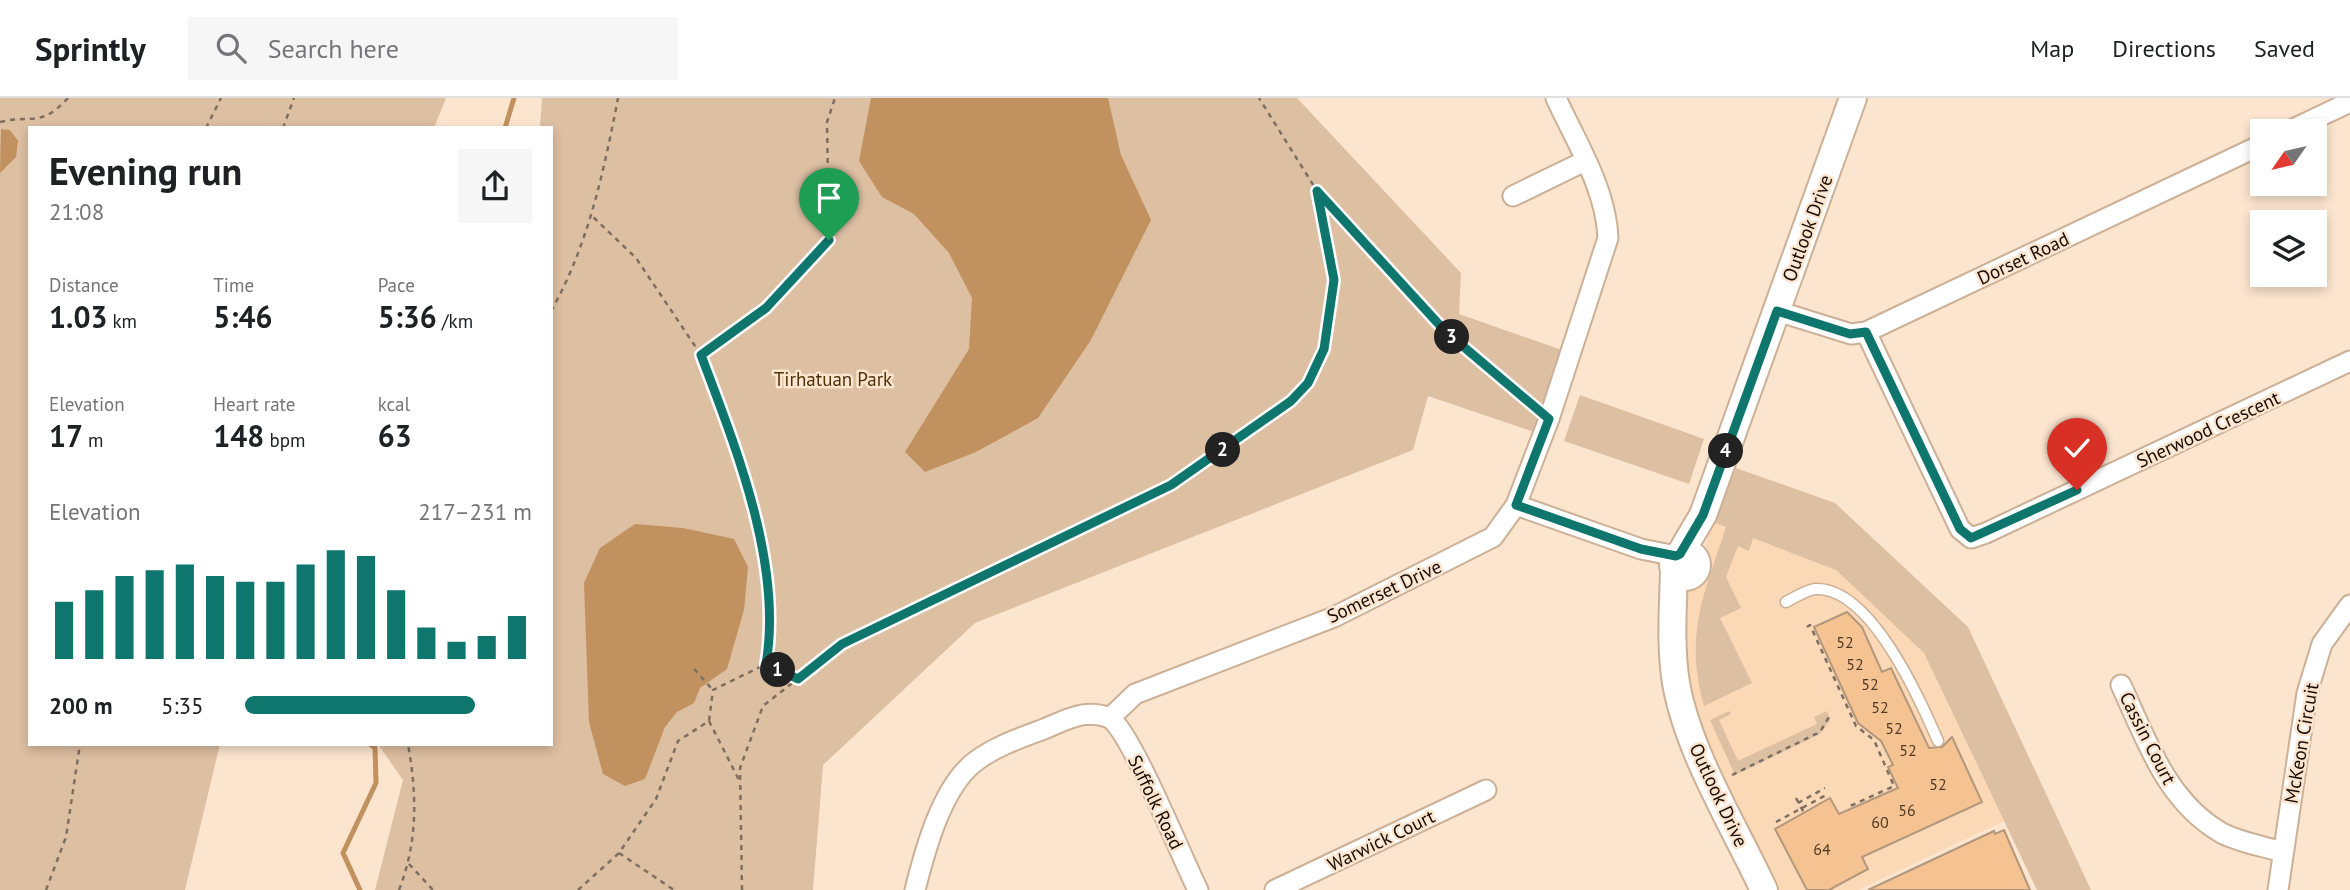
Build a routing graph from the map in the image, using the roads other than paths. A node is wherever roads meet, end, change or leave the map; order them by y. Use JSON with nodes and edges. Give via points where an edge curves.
{"nodes":[{"id":1,"x":1556,"y":98,"type":"edge"},
{"id":2,"x":1853,"y":98,"type":"edge"},
{"id":3,"x":2350,"y":102,"type":"edge"},
{"id":4,"x":2314,"y":119,"type":"edge"},
{"id":5,"x":2250,"y":150,"type":"edge"},
{"id":6,"x":1585,"y":161,"type":"junction"},
{"id":7,"x":1513,"y":195,"type":"dead end"},
{"id":8,"x":1777,"y":311,"type":"junction"},
{"id":9,"x":1866,"y":332,"type":"junction"},
{"id":10,"x":2350,"y":361,"type":"edge"},
{"id":11,"x":1516,"y":505,"type":"junction"},
{"id":12,"x":1682,"y":563,"type":"junction"},
{"id":13,"x":1786,"y":602,"type":"dead end"},
{"id":14,"x":2350,"y":605,"type":"edge"},
{"id":15,"x":2121,"y":685,"type":"dead end"},
{"id":16,"x":1110,"y":718,"type":"junction"},
{"id":17,"x":1938,"y":741,"type":"dead end"},
{"id":18,"x":1486,"y":790,"type":"dead end"},
{"id":19,"x":2282,"y":852,"type":"junction"},
{"id":20,"x":915,"y":890,"type":"edge"},
{"id":21,"x":1198,"y":890,"type":"edge"},
{"id":22,"x":1275,"y":890,"type":"edge"},
{"id":23,"x":1764,"y":890,"type":"edge"},
{"id":24,"x":2278,"y":890,"type":"edge"}],
"edges":[{"from":1,"to":6,"type":"street","name":"Somerset Drive"},
{"from":2,"to":8,"type":"street","name":"Outlook Drive"},
{"from":3,"to":4,"type":"street"},
{"from":5,"to":9,"type":"street","name":"Dorset Road"},
{"from":6,"to":7,"type":"street"},
{"from":6,"to":11,"type":"street","name":"Somerset Drive","via":[[1607,216],[1608,238]]},
{"from":8,"to":9,"type":"street","via":[[1850,334]]},
{"from":8,"to":12,"type":"street","name":"Outlook Drive"},
{"from":9,"to":10,"type":"street","name":"Sherwood Crescent","via":[[1960,529],[1971,538]]},
{"from":11,"to":12,"type":"street"},
{"from":11,"to":16,"type":"street","name":"Somerset Drive","via":[[1493,537],[1478,547],[1334,617],[1135,694]]},
{"from":12,"to":23,"type":"street","name":"Outlook Drive","via":[[1673,614],[1676,683],[1686,722]]},
{"from":13,"to":17,"type":"lane","via":[[1813,589],[1842,594],[1894,652]]},
{"from":14,"to":19,"type":"street","name":"McKeon Circuit","via":[[2322,644],[2307,694]]},
{"from":15,"to":19,"type":"street","name":"Cassin Court","via":[[2161,771],[2188,808],[2221,833]]},
{"from":16,"to":20,"type":"street","via":[[1078,715],[993,749],[974,762],[952,789],[932,832]]},
{"from":16,"to":21,"type":"street","name":"Suffolk Road","via":[[1127,742]]},
{"from":18,"to":22,"type":"street","name":"Warwick Court"},
{"from":19,"to":24,"type":"street","name":"McKeon Circuit"}]}
